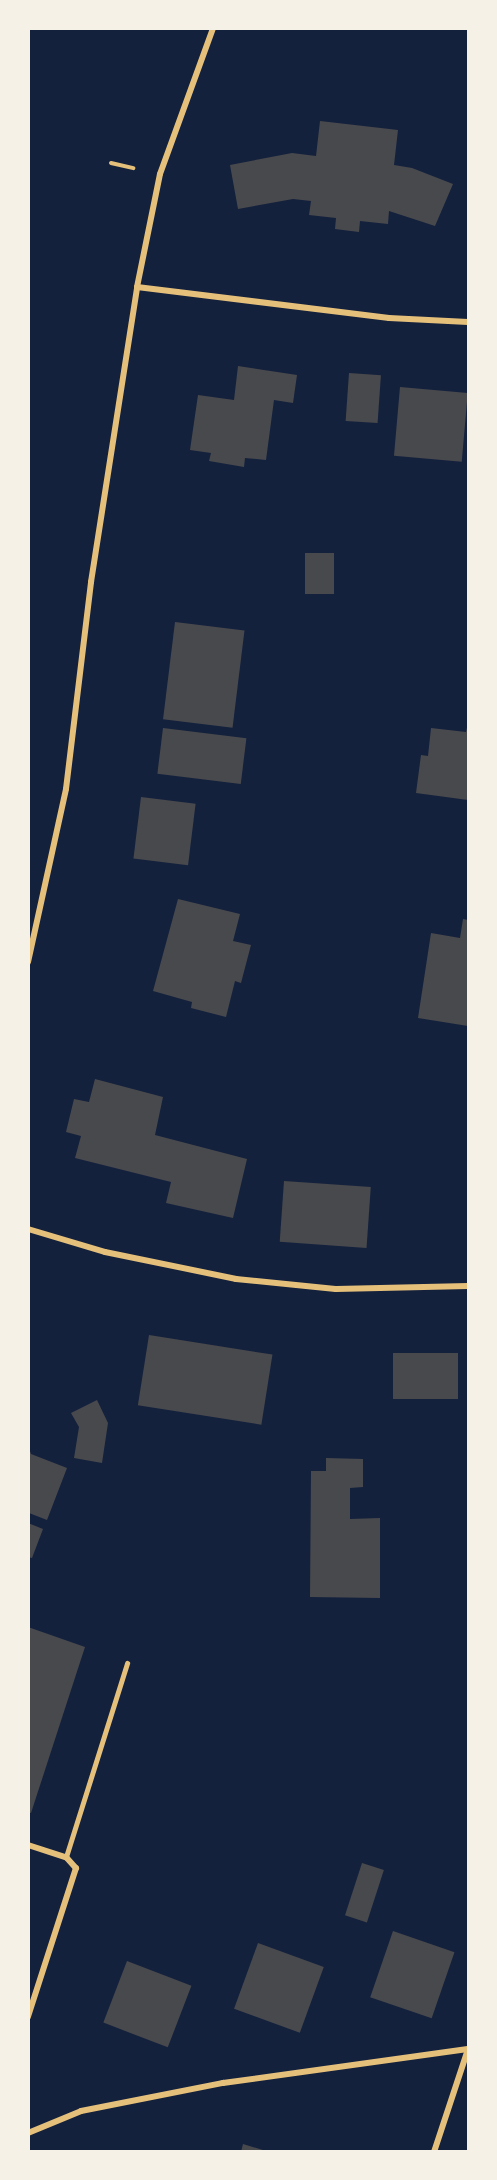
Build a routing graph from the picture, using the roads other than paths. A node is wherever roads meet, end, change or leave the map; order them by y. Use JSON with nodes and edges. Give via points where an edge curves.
{"nodes":[{"id":1,"x":213,"y":28,"type":"edge"},
{"id":2,"x":137,"y":287,"type":"junction"},
{"id":3,"x":468,"y":322,"type":"edge"},
{"id":4,"x":28,"y":962,"type":"edge"},
{"id":5,"x":28,"y":1229,"type":"edge"},
{"id":6,"x":468,"y":1286,"type":"edge"},
{"id":7,"x":128,"y":1663,"type":"dead end"},
{"id":8,"x":28,"y":1845,"type":"edge"},
{"id":9,"x":66,"y":1857,"type":"junction"},
{"id":10,"x":28,"y":2017,"type":"edge"},
{"id":11,"x":468,"y":2049,"type":"edge"},
{"id":12,"x":28,"y":2133,"type":"edge"},
{"id":13,"x":434,"y":2151,"type":"edge"}],
"edges":[{"from":1,"to":2,"type":"street","via":[[160,174]]},
{"from":2,"to":3,"type":"street","via":[[388,318]]},
{"from":2,"to":4,"type":"street","via":[[90,582],[66,789]]},
{"from":5,"to":6,"type":"street","via":[[105,1251],[236,1279],[336,1289]]},
{"from":7,"to":9,"type":"lane"},
{"from":8,"to":9,"type":"street"},
{"from":9,"to":10,"type":"street","via":[[76,1868]]},
{"from":11,"to":12,"type":"street","via":[[223,2083],[81,2112]]},
{"from":11,"to":13,"type":"street"}]}
